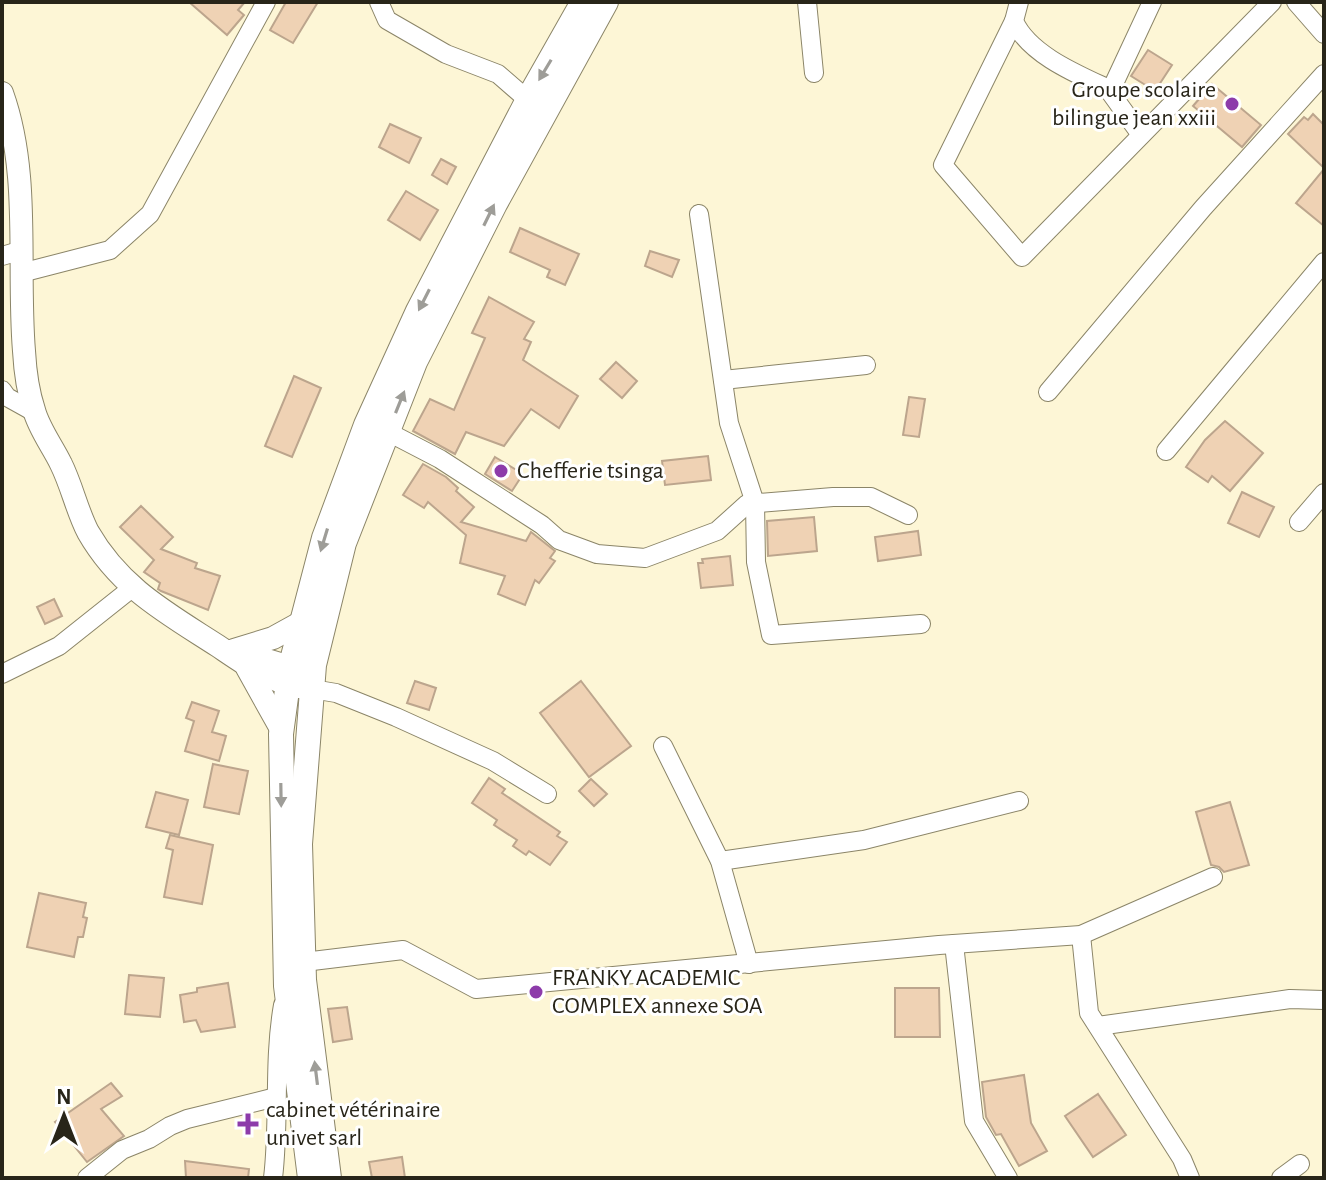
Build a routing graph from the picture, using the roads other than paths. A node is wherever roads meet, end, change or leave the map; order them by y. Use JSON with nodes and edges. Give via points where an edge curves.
{"nodes":[{"id":1,"x":266,"y":2,"type":"edge"},
{"id":2,"x":379,"y":2,"type":"edge"},
{"id":3,"x":583,"y":2,"type":"edge"},
{"id":4,"x":606,"y":2,"type":"edge"},
{"id":5,"x":807,"y":2,"type":"edge"},
{"id":6,"x":1019,"y":2,"type":"edge"},
{"id":7,"x":1152,"y":2,"type":"edge"},
{"id":8,"x":1272,"y":2,"type":"edge"},
{"id":9,"x":1296,"y":2,"type":"edge"},
{"id":10,"x":1014,"y":21,"type":"junction"},
{"id":11,"x":1324,"y":34,"type":"edge"},
{"id":12,"x":814,"y":73,"type":"dead end"},
{"id":13,"x":1324,"y":74,"type":"edge"},
{"id":14,"x":1111,"y":90,"type":"junction"},
{"id":15,"x":2,"y":93,"type":"edge"},
{"id":16,"x":528,"y":100,"type":"junction"},
{"id":17,"x":1141,"y":135,"type":"junction"},
{"id":18,"x":699,"y":214,"type":"dead end"},
{"id":19,"x":14,"y":260,"type":"edge"},
{"id":20,"x":1324,"y":262,"type":"edge"},
{"id":21,"x":866,"y":365,"type":"dead end"},
{"id":22,"x":723,"y":380,"type":"junction"},
{"id":23,"x":2,"y":390,"type":"edge"},
{"id":24,"x":1048,"y":392,"type":"dead end"},
{"id":25,"x":34,"y":412,"type":"junction"},
{"id":26,"x":388,"y":432,"type":"junction"},
{"id":27,"x":1166,"y":451,"type":"dead end"},
{"id":28,"x":1324,"y":493,"type":"edge"},
{"id":29,"x":755,"y":503,"type":"junction"},
{"id":30,"x":908,"y":515,"type":"dead end"},
{"id":31,"x":1299,"y":522,"type":"dead end"},
{"id":32,"x":132,"y":588,"type":"junction"},
{"id":33,"x":302,"y":622,"type":"junction"},
{"id":34,"x":921,"y":624,"type":"dead end"},
{"id":35,"x":234,"y":655,"type":"junction"},
{"id":36,"x":2,"y":674,"type":"edge"},
{"id":37,"x":308,"y":682,"type":"junction"},
{"id":38,"x":281,"y":729,"type":"junction"},
{"id":39,"x":663,"y":746,"type":"dead end"},
{"id":40,"x":547,"y":794,"type":"dead end"},
{"id":41,"x":1019,"y":801,"type":"dead end"},
{"id":42,"x":720,"y":861,"type":"junction"},
{"id":43,"x":1213,"y":877,"type":"dead end"},
{"id":44,"x":1081,"y":935,"type":"junction"},
{"id":45,"x":954,"y":944,"type":"junction"},
{"id":46,"x":304,"y":962,"type":"junction"},
{"id":47,"x":749,"y":964,"type":"junction"},
{"id":48,"x":286,"y":986,"type":"junction"},
{"id":49,"x":1324,"y":1000,"type":"edge"},
{"id":50,"x":1098,"y":1026,"type":"junction"},
{"id":51,"x":276,"y":1097,"type":"junction"},
{"id":52,"x":1300,"y":1164,"type":"dead end"},
{"id":53,"x":1006,"y":1177,"type":"edge"},
{"id":54,"x":87,"y":1178,"type":"edge"},
{"id":55,"x":273,"y":1178,"type":"edge"},
{"id":56,"x":310,"y":1178,"type":"edge"},
{"id":57,"x":329,"y":1178,"type":"edge"},
{"id":58,"x":1190,"y":1178,"type":"edge"},
{"id":59,"x":1281,"y":1178,"type":"edge"}],
"edges":[{"from":1,"to":19,"type":"street","via":[[150,214],[110,250]]},
{"from":2,"to":16,"type":"street","via":[[387,20],[446,54],[498,74]]},
{"from":3,"to":16,"type":"main road","one_way":true},
{"from":26,"to":4,"type":"main road","one_way":true,"via":[[415,362],[495,204]]},
{"from":5,"to":12,"type":"street"},
{"from":6,"to":10,"type":"street"},
{"from":7,"to":14,"type":"street"},
{"from":8,"to":17,"type":"street"},
{"from":9,"to":11,"type":"street"},
{"from":10,"to":14,"type":"street","via":[[1057,64]]},
{"from":10,"to":17,"type":"street","via":[[943,165],[1022,257]]},
{"from":13,"to":24,"type":"street"},
{"from":14,"to":17,"type":"street"},
{"from":15,"to":19,"type":"street","via":[[13,123],[22,231]]},
{"from":16,"to":33,"type":"main road","one_way":true,"via":[[418,311],[366,425],[324,538]]},
{"from":18,"to":22,"type":"street"},
{"from":19,"to":25,"type":"street"},
{"from":20,"to":27,"type":"street"},
{"from":21,"to":22,"type":"street"},
{"from":22,"to":29,"type":"street","via":[[729,423]]},
{"from":23,"to":25,"type":"street"},
{"from":25,"to":32,"type":"street","via":[[88,532]]},
{"from":26,"to":29,"type":"street","via":[[440,459],[559,540],[597,554],[645,558],[717,531]]},
{"from":26,"to":37,"type":"main road","via":[[344,543]]},
{"from":28,"to":31,"type":"street"},
{"from":29,"to":30,"type":"street","via":[[871,497]]},
{"from":29,"to":34,"type":"street","via":[[756,562],[771,635]]},
{"from":32,"to":35,"type":"street"},
{"from":32,"to":36,"type":"street","via":[[59,646]]},
{"from":33,"to":35,"type":"street"},
{"from":33,"to":37,"type":"main road"},
{"from":35,"to":37,"type":"street"},
{"from":35,"to":38,"type":"street"},
{"from":37,"to":38,"type":"main road"},
{"from":37,"to":40,"type":"street","via":[[493,761]]},
{"from":37,"to":46,"type":"main road","via":[[300,844]]},
{"from":38,"to":48,"type":"main road","one_way":true},
{"from":39,"to":42,"type":"street"},
{"from":41,"to":42,"type":"street","via":[[864,840]]},
{"from":42,"to":47,"type":"street"},
{"from":43,"to":44,"type":"street"},
{"from":44,"to":45,"type":"street"},
{"from":44,"to":50,"type":"street","via":[[1089,1013]]},
{"from":45,"to":47,"type":"street"},
{"from":45,"to":53,"type":"street","via":[[974,1121]]},
{"from":46,"to":47,"type":"street","via":[[403,950],[476,989]]},
{"from":57,"to":46,"type":"main road","one_way":true},
{"from":48,"to":51,"type":"street","via":[[277,1041]]},
{"from":48,"to":56,"type":"main road"},
{"from":49,"to":50,"type":"street","via":[[1290,999]]},
{"from":50,"to":58,"type":"street"},
{"from":51,"to":54,"type":"street","via":[[170,1126],[122,1150]]},
{"from":51,"to":55,"type":"street"},
{"from":52,"to":59,"type":"street"}]}
